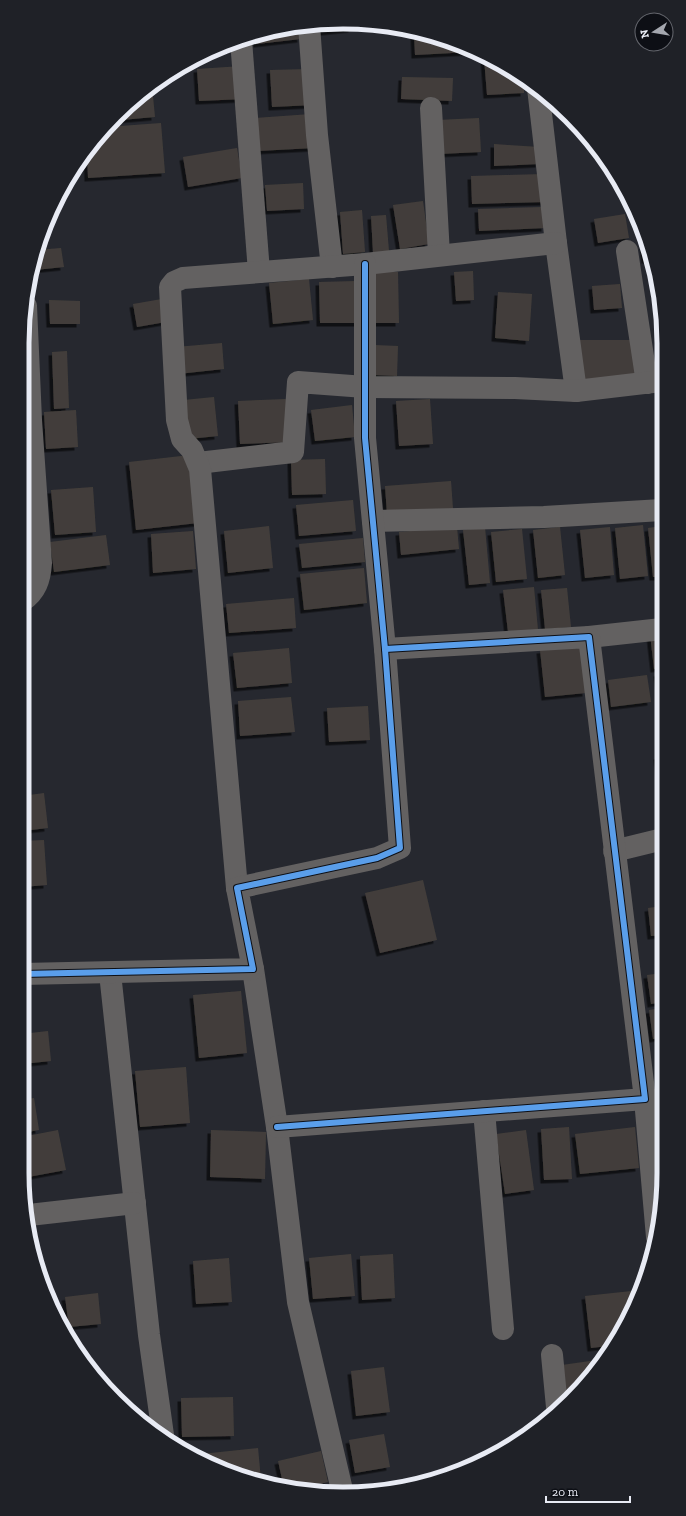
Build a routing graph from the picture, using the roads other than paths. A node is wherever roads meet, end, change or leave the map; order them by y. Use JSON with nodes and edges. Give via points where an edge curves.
{"nodes":[{"id":1,"x":309,"y":31,"type":"edge"},
{"id":2,"x":242,"y":46,"type":"edge"},
{"id":3,"x":539,"y":98,"type":"edge"},
{"id":4,"x":431,"y":108,"type":"dead end"},
{"id":5,"x":556,"y":243,"type":"junction"},
{"id":6,"x":627,"y":252,"type":"dead end"},
{"id":7,"x":439,"y":255,"type":"junction"},
{"id":8,"x":365,"y":264,"type":"junction"},
{"id":9,"x":332,"y":267,"type":"junction"},
{"id":10,"x":260,"y":272,"type":"junction"},
{"id":11,"x":29,"y":374,"type":"edge"},
{"id":12,"x":654,"y":382,"type":"edge"},
{"id":13,"x":365,"y":387,"type":"junction"},
{"id":14,"x":576,"y":391,"type":"junction"},
{"id":15,"x":198,"y":463,"type":"junction"},
{"id":16,"x":657,"y":510,"type":"edge"},
{"id":17,"x":373,"y":521,"type":"junction"},
{"id":18,"x":29,"y":596,"type":"edge"},
{"id":19,"x":657,"y":630,"type":"edge"},
{"id":20,"x":589,"y":637,"type":"junction"},
{"id":21,"x":385,"y":649,"type":"junction"},
{"id":22,"x":657,"y":840,"type":"edge"},
{"id":23,"x":614,"y":851,"type":"junction"},
{"id":24,"x":237,"y":888,"type":"junction"},
{"id":25,"x":253,"y":969,"type":"junction"},
{"id":26,"x":110,"y":973,"type":"junction"},
{"id":27,"x":29,"y":974,"type":"edge"},
{"id":28,"x":654,"y":1100,"type":"edge"},
{"id":29,"x":484,"y":1111,"type":"junction"},
{"id":30,"x":277,"y":1127,"type":"junction"},
{"id":31,"x":656,"y":1193,"type":"edge"},
{"id":32,"x":135,"y":1203,"type":"junction"},
{"id":33,"x":32,"y":1215,"type":"edge"},
{"id":34,"x":503,"y":1329,"type":"dead end"},
{"id":35,"x":552,"y":1355,"type":"dead end"},
{"id":36,"x":557,"y":1403,"type":"edge"},
{"id":37,"x":162,"y":1429,"type":"edge"},
{"id":38,"x":341,"y":1487,"type":"edge"}],
"edges":[{"from":1,"to":9,"type":"street","via":[[318,142]]},
{"from":2,"to":10,"type":"street"},
{"from":3,"to":5,"type":"street"},
{"from":4,"to":7,"type":"street"},
{"from":5,"to":7,"type":"street"},
{"from":5,"to":14,"type":"street"},
{"from":6,"to":12,"type":"street"},
{"from":7,"to":8,"type":"street"},
{"from":8,"to":9,"type":"street"},
{"from":8,"to":13,"type":"street"},
{"from":9,"to":10,"type":"street"},
{"from":10,"to":15,"type":"street","via":[[183,278],[170,287],[177,420],[182,439],[192,450]]},
{"from":11,"to":18,"type":"street","via":[[41,563],[40,577]]},
{"from":12,"to":14,"type":"street"},
{"from":13,"to":14,"type":"street"},
{"from":13,"to":15,"type":"street","via":[[298,382],[293,452]]},
{"from":13,"to":17,"type":"street","via":[[366,438]]},
{"from":15,"to":24,"type":"street"},
{"from":16,"to":17,"type":"street","via":[[544,517]]},
{"from":17,"to":21,"type":"street"},
{"from":19,"to":20,"type":"street"},
{"from":20,"to":21,"type":"street"},
{"from":20,"to":23,"type":"street"},
{"from":21,"to":24,"type":"street","via":[[400,848],[377,858]]},
{"from":22,"to":23,"type":"street"},
{"from":23,"to":28,"type":"street"},
{"from":24,"to":25,"type":"street"},
{"from":25,"to":26,"type":"street"},
{"from":25,"to":30,"type":"street"},
{"from":26,"to":27,"type":"street"},
{"from":26,"to":32,"type":"street"},
{"from":28,"to":29,"type":"street"},
{"from":28,"to":31,"type":"street"},
{"from":29,"to":30,"type":"street"},
{"from":29,"to":34,"type":"street"},
{"from":30,"to":38,"type":"street","via":[[298,1302]]},
{"from":32,"to":33,"type":"street"},
{"from":32,"to":37,"type":"street"},
{"from":35,"to":36,"type":"street"}]}
